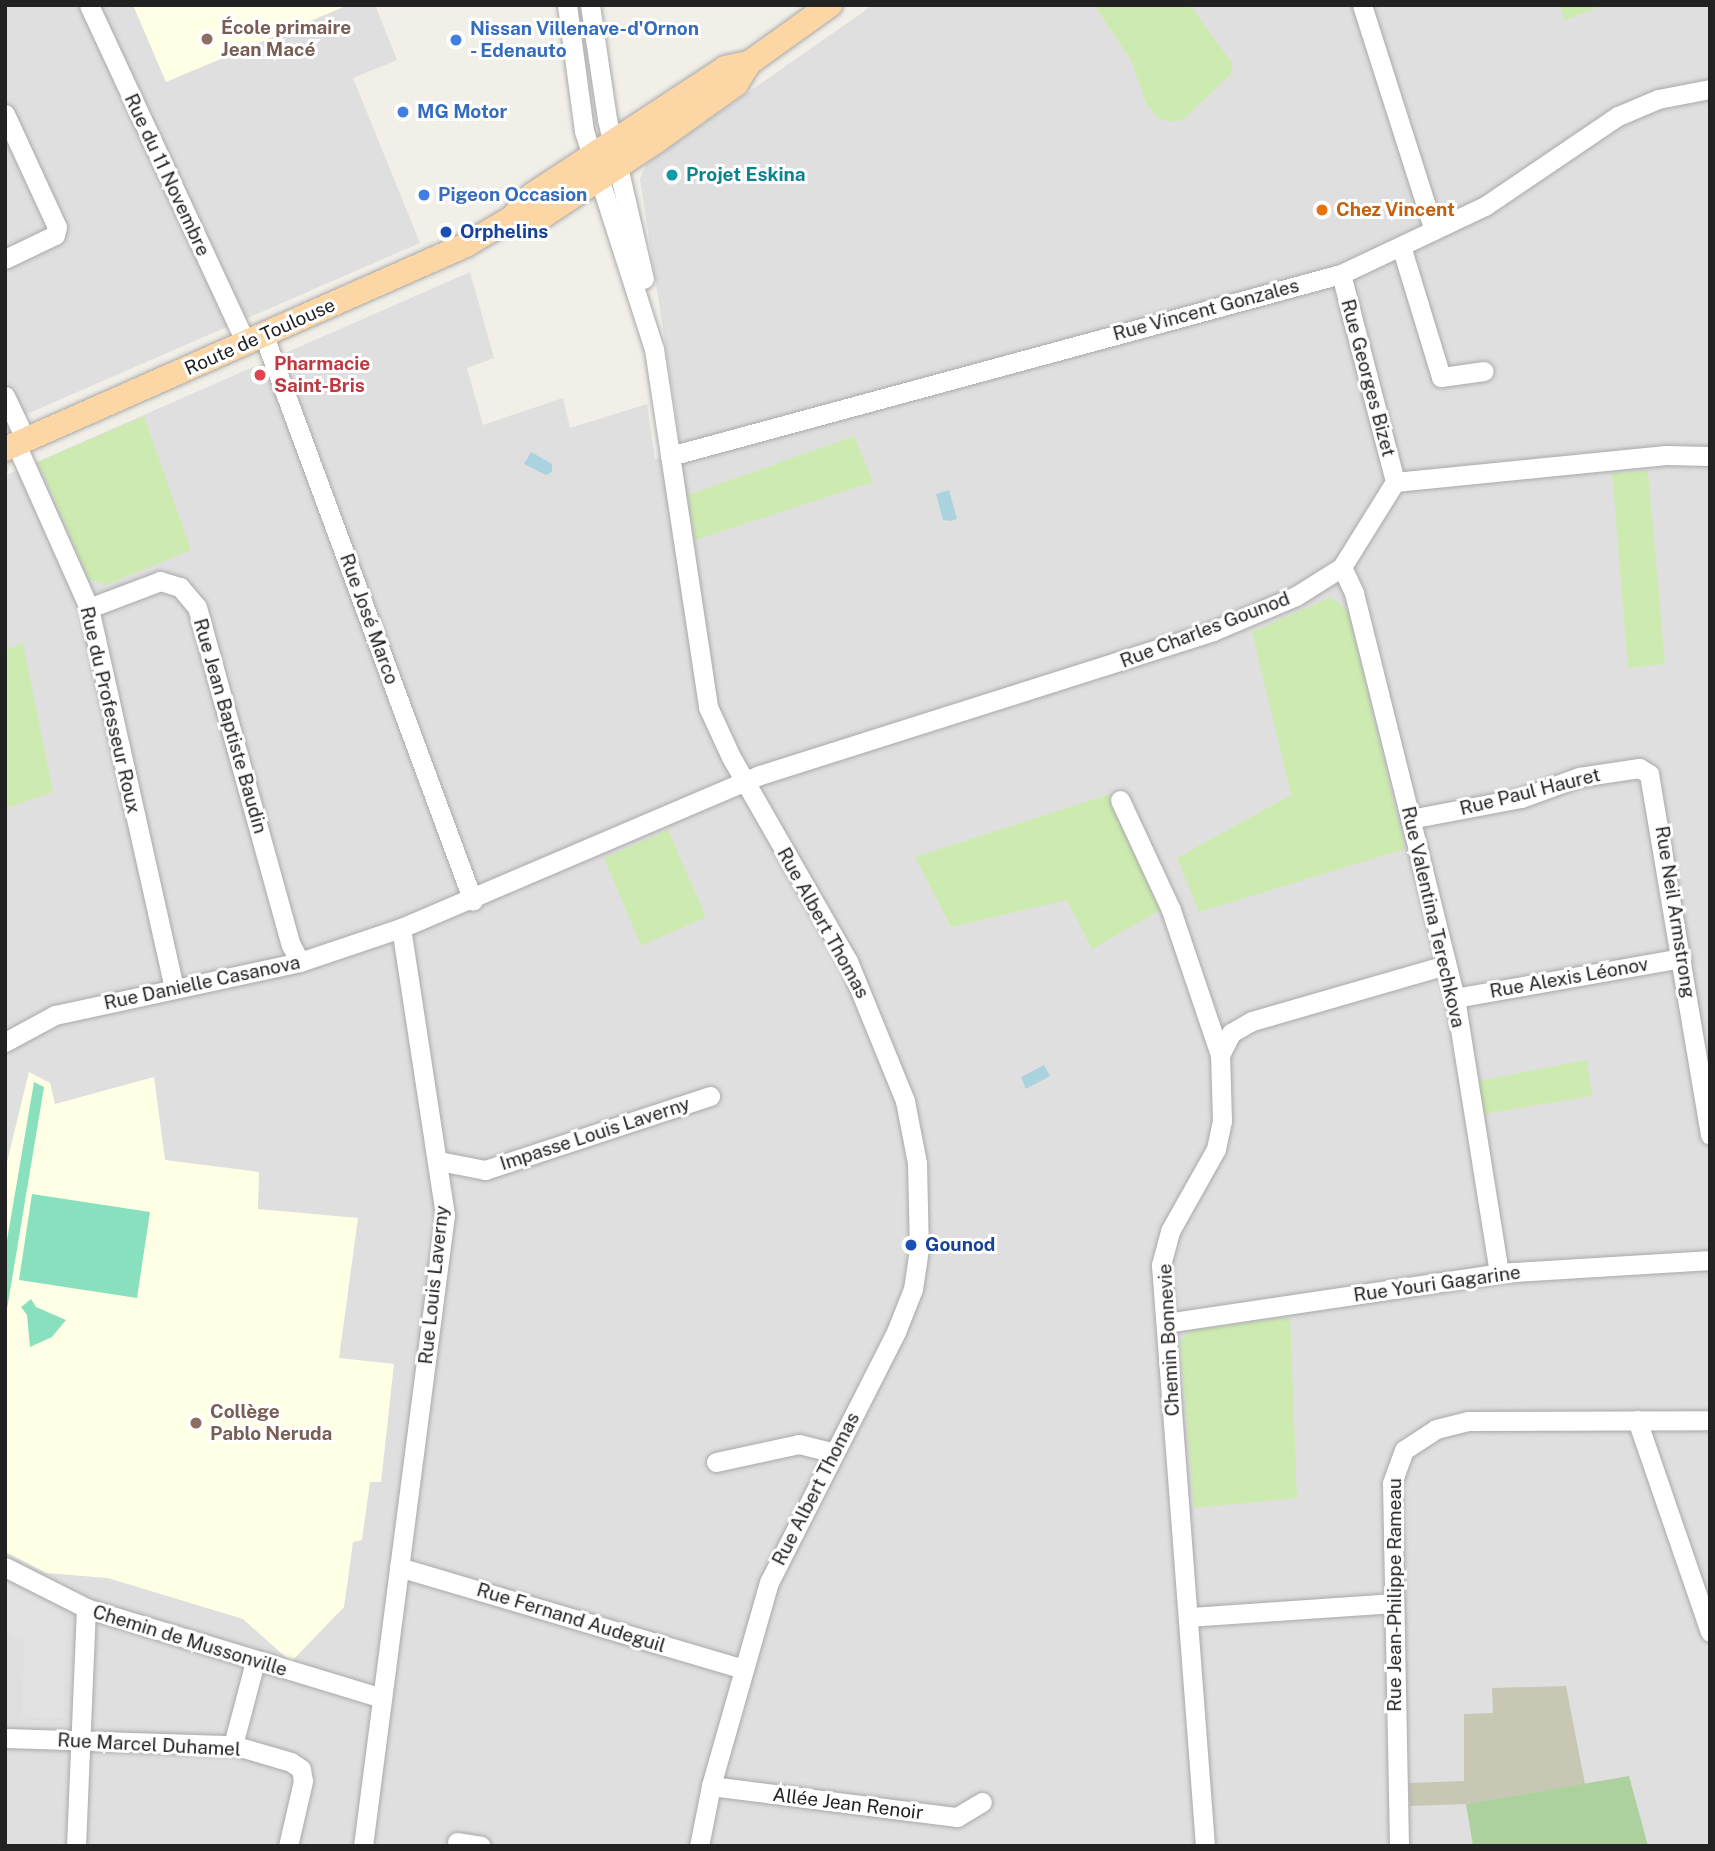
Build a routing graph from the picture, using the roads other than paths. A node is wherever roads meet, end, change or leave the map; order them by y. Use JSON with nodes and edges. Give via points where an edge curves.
{"nodes":[{"id":1,"x":89,"y":5,"type":"edge"},
{"id":2,"x":567,"y":5,"type":"edge"},
{"id":3,"x":590,"y":5,"type":"edge"},
{"id":4,"x":830,"y":5,"type":"edge"},
{"id":5,"x":1362,"y":5,"type":"edge"},
{"id":6,"x":1710,"y":89,"type":"edge"},
{"id":7,"x":5,"y":114,"type":"edge"},
{"id":8,"x":605,"y":161,"type":"junction"},
{"id":9,"x":1434,"y":230,"type":"junction"},
{"id":10,"x":1401,"y":246,"type":"junction"},
{"id":11,"x":5,"y":258,"type":"edge"},
{"id":12,"x":1341,"y":274,"type":"junction"},
{"id":13,"x":255,"y":340,"type":"junction"},
{"id":14,"x":1484,"y":371,"type":"dead end"},
{"id":15,"x":5,"y":396,"type":"edge"},
{"id":16,"x":16,"y":444,"type":"edge"},
{"id":17,"x":670,"y":456,"type":"junction"},
{"id":18,"x":1710,"y":456,"type":"edge"},
{"id":19,"x":1395,"y":482,"type":"junction"},
{"id":20,"x":1342,"y":567,"type":"junction"},
{"id":21,"x":89,"y":608,"type":"junction"},
{"id":22,"x":1649,"y":774,"type":"joint"},
{"id":23,"x":745,"y":781,"type":"junction"},
{"id":24,"x":1120,"y":800,"type":"dead end"},
{"id":25,"x":1410,"y":819,"type":"junction"},
{"id":26,"x":473,"y":901,"type":"junction"},
{"id":27,"x":401,"y":929,"type":"junction"},
{"id":28,"x":1682,"y":958,"type":"junction"},
{"id":29,"x":300,"y":962,"type":"junction"},
{"id":30,"x":1446,"y":965,"type":"junction"},
{"id":31,"x":174,"y":987,"type":"junction"},
{"id":32,"x":1455,"y":998,"type":"junction"},
{"id":33,"x":5,"y":1041,"type":"edge"},
{"id":34,"x":1220,"y":1055,"type":"junction"},
{"id":35,"x":710,"y":1096,"type":"dead end"},
{"id":36,"x":1710,"y":1135,"type":"edge"},
{"id":37,"x":439,"y":1161,"type":"junction"},
{"id":38,"x":1710,"y":1260,"type":"edge"},
{"id":39,"x":1499,"y":1273,"type":"junction"},
{"id":40,"x":1166,"y":1322,"type":"junction"},
{"id":41,"x":1637,"y":1420,"type":"junction"},
{"id":42,"x":1710,"y":1420,"type":"edge"},
{"id":43,"x":831,"y":1452,"type":"junction"},
{"id":44,"x":716,"y":1462,"type":"dead end"},
{"id":45,"x":5,"y":1567,"type":"edge"},
{"id":46,"x":399,"y":1567,"type":"junction"},
{"id":47,"x":1393,"y":1603,"type":"junction"},
{"id":48,"x":86,"y":1608,"type":"junction"},
{"id":49,"x":1189,"y":1617,"type":"junction"},
{"id":50,"x":1710,"y":1632,"type":"edge"},
{"id":51,"x":255,"y":1662,"type":"junction"},
{"id":52,"x":743,"y":1670,"type":"junction"},
{"id":53,"x":382,"y":1699,"type":"junction"},
{"id":54,"x":5,"y":1738,"type":"edge"},
{"id":55,"x":78,"y":1740,"type":"junction"},
{"id":56,"x":233,"y":1745,"type":"junction"},
{"id":57,"x":711,"y":1786,"type":"junction"},
{"id":58,"x":982,"y":1802,"type":"dead end"},
{"id":59,"x":457,"y":1842,"type":"dead end"},
{"id":60,"x":76,"y":1846,"type":"edge"},
{"id":61,"x":288,"y":1846,"type":"edge"},
{"id":62,"x":363,"y":1846,"type":"edge"},
{"id":63,"x":481,"y":1846,"type":"edge"},
{"id":64,"x":699,"y":1846,"type":"edge"},
{"id":65,"x":1205,"y":1846,"type":"edge"},
{"id":66,"x":1399,"y":1846,"type":"edge"}],
"edges":[{"from":1,"to":13,"type":"street","name":"Rue du 11 Novembre"},
{"from":2,"to":8,"type":"street"},
{"from":3,"to":8,"type":"street"},
{"from":4,"to":8,"type":"main road","name":"Route de Toulouse","via":[[750,63],[736,84]]},
{"from":5,"to":9,"type":"street"},
{"from":6,"to":9,"type":"street","name":"Rue Vincent Gonzales","via":[[1658,99],[1618,116],[1506,194]]},
{"from":7,"to":11,"type":"street","via":[[57,227],[55,235]]},
{"from":8,"to":13,"type":"main road","name":"Route de Toulouse","via":[[543,216],[512,218],[444,255]]},
{"from":8,"to":17,"type":"street","name":"Rue Albert Thomas","via":[[654,349]]},
{"from":9,"to":10,"type":"street","name":"Rue Vincent Gonzales"},
{"from":10,"to":12,"type":"street","name":"Rue Vincent Gonzales"},
{"from":10,"to":14,"type":"street","via":[[1441,377]]},
{"from":12,"to":17,"type":"street","name":"Rue Vincent Gonzales"},
{"from":12,"to":19,"type":"street","name":"Rue Georges Bizet"},
{"from":13,"to":16,"type":"main road","name":"Route de Toulouse"},
{"from":13,"to":26,"type":"street","name":"Rue José Marco"},
{"from":15,"to":16,"type":"street","name":"Rue du Professeur Roux"},
{"from":16,"to":21,"type":"street","name":"Rue du Professeur Roux"},
{"from":17,"to":23,"type":"street","name":"Rue Albert Thomas","via":[[708,707]]},
{"from":18,"to":19,"type":"street","via":[[1666,455]]},
{"from":19,"to":20,"type":"street","name":"Rue Charles Gounod"},
{"from":20,"to":23,"type":"street","name":"Rue Charles Gounod","via":[[1296,596],[1166,648]]},
{"from":20,"to":25,"type":"street","name":"Rue Valentina Terechkova","via":[[1354,593]]},
{"from":21,"to":29,"type":"street","name":"Rue Jean Baptiste Baudin","via":[[160,581],[180,587],[197,607],[291,945]]},
{"from":21,"to":31,"type":"street","name":"Rue du Professeur Roux"},
{"from":22,"to":25,"type":"street","name":"Rue Paul Hauret","via":[[1639,768],[1579,777],[1521,798]]},
{"from":22,"to":28,"type":"street","name":"Rue Neil Armstrong"},
{"from":23,"to":26,"type":"street"},
{"from":23,"to":43,"type":"street","name":"Rue Albert Thomas","via":[[862,992],[905,1101],[917,1163],[919,1249],[913,1289],[896,1332]]},
{"from":24,"to":34,"type":"street","name":"Chemin Bonnevie","via":[[1171,910]]},
{"from":25,"to":30,"type":"street","name":"Rue Valentina Terechkova"},
{"from":26,"to":27,"type":"street"},
{"from":27,"to":29,"type":"street","name":"Rue Danielle Casanova"},
{"from":27,"to":37,"type":"street","name":"Rue Louis Laverny"},
{"from":28,"to":32,"type":"street","name":"Rue Alexis Léonov"},
{"from":28,"to":36,"type":"street","name":"Rue Neil Armstrong"},
{"from":29,"to":31,"type":"street","name":"Rue Danielle Casanova"},
{"from":30,"to":32,"type":"street","name":"Rue Valentina Terechkova"},
{"from":30,"to":34,"type":"street","via":[[1252,1021],[1231,1034]]},
{"from":31,"to":33,"type":"street","name":"Rue Danielle Casanova","via":[[55,1015]]},
{"from":32,"to":39,"type":"street","name":"Rue Valentina Terechkova"},
{"from":34,"to":40,"type":"street","name":"Chemin Bonnevie","via":[[1222,1121],[1216,1149],[1170,1231],[1161,1265]]},
{"from":35,"to":37,"type":"street","name":"Impasse Louis Laverny","via":[[485,1170]]},
{"from":37,"to":46,"type":"street","name":"Rue Louis Laverny","via":[[445,1215]]},
{"from":38,"to":39,"type":"street","name":"Rue Youri Gagarine"},
{"from":39,"to":40,"type":"street","name":"Rue Youri Gagarine"},
{"from":40,"to":49,"type":"street","name":"Chemin Bonnevie"},
{"from":41,"to":42,"type":"street","name":"Rue Jean-Philippe Rameau"},
{"from":41,"to":47,"type":"street","name":"Rue Jean-Philippe Rameau","via":[[1468,1421],[1419,1437],[1404,1450],[1392,1483]]},
{"from":41,"to":50,"type":"street"},
{"from":43,"to":44,"type":"street","via":[[799,1444]]},
{"from":43,"to":52,"type":"street","name":"Rue Albert Thomas","via":[[769,1582]]},
{"from":45,"to":48,"type":"street","name":"Chemin de Mussonville"},
{"from":46,"to":52,"type":"street","name":"Rue Fernand Audeguil"},
{"from":46,"to":53,"type":"street","name":"Rue Louis Laverny"},
{"from":47,"to":49,"type":"street"},
{"from":47,"to":66,"type":"street","name":"Rue Jean-Philippe Rameau"},
{"from":48,"to":51,"type":"street","name":"Chemin de Mussonville"},
{"from":48,"to":55,"type":"street"},
{"from":49,"to":65,"type":"street","name":"Chemin Bonnevie"},
{"from":51,"to":53,"type":"street","name":"Chemin de Mussonville"},
{"from":51,"to":56,"type":"street"},
{"from":52,"to":57,"type":"street","name":"Rue Albert Thomas"},
{"from":53,"to":62,"type":"street","name":"Rue Louis Laverny"},
{"from":54,"to":55,"type":"street","name":"Rue Marcel Duhamel"},
{"from":55,"to":56,"type":"street","name":"Rue Marcel Duhamel"},
{"from":55,"to":60,"type":"street"},
{"from":56,"to":61,"type":"street","name":"Rue Marcel Duhamel","via":[[301,1769],[303,1781]]},
{"from":57,"to":58,"type":"street","name":"Allée Jean Renoir","via":[[957,1818]]},
{"from":57,"to":64,"type":"street","name":"Rue Albert Thomas"},
{"from":59,"to":63,"type":"street"}]}
